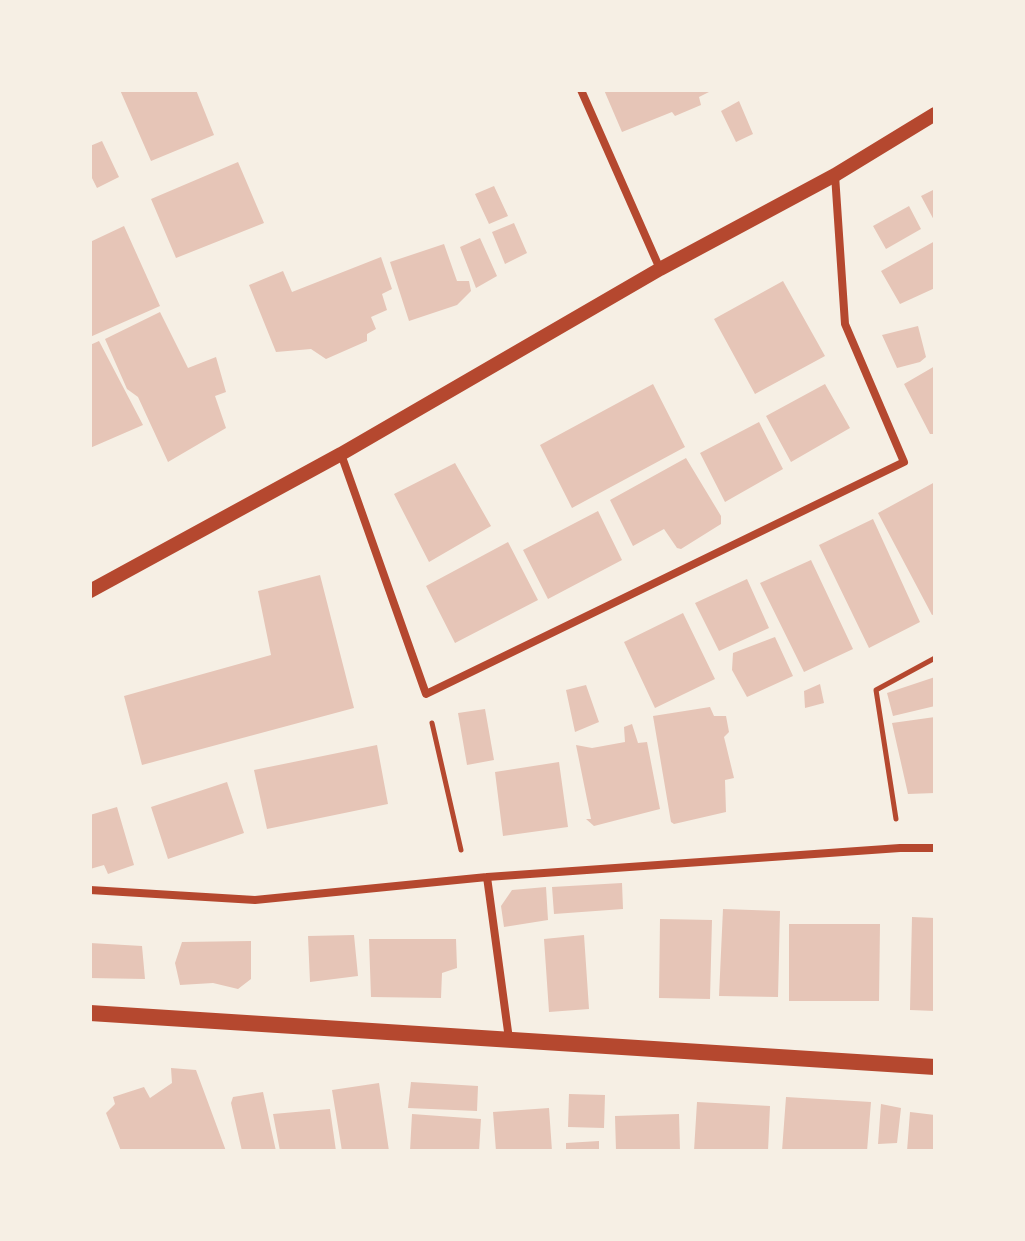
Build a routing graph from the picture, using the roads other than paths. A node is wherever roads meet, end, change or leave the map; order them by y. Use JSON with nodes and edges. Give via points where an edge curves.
{"nodes":[{"id":1,"x":581,"y":90,"type":"edge"},
{"id":2,"x":935,"y":114,"type":"edge"},
{"id":3,"x":835,"y":175,"type":"junction"},
{"id":4,"x":660,"y":269,"type":"junction"},
{"id":5,"x":341,"y":454,"type":"junction"},
{"id":6,"x":90,"y":591,"type":"edge"},
{"id":7,"x":935,"y":848,"type":"edge"},
{"id":8,"x":487,"y":877,"type":"junction"},
{"id":9,"x":90,"y":890,"type":"edge"},
{"id":10,"x":90,"y":1013,"type":"edge"},
{"id":11,"x":509,"y":1039,"type":"junction"},
{"id":12,"x":935,"y":1067,"type":"edge"}],
"edges":[{"from":1,"to":4,"type":"street"},
{"from":2,"to":3,"type":"street"},
{"from":3,"to":4,"type":"street"},
{"from":3,"to":5,"type":"street","via":[[845,324],[904,462],[426,694]]},
{"from":4,"to":5,"type":"street"},
{"from":5,"to":6,"type":"street"},
{"from":7,"to":8,"type":"street"},
{"from":8,"to":9,"type":"street","via":[[255,900]]},
{"from":8,"to":11,"type":"street"},
{"from":10,"to":11,"type":"main road"},
{"from":11,"to":12,"type":"main road"}]}
